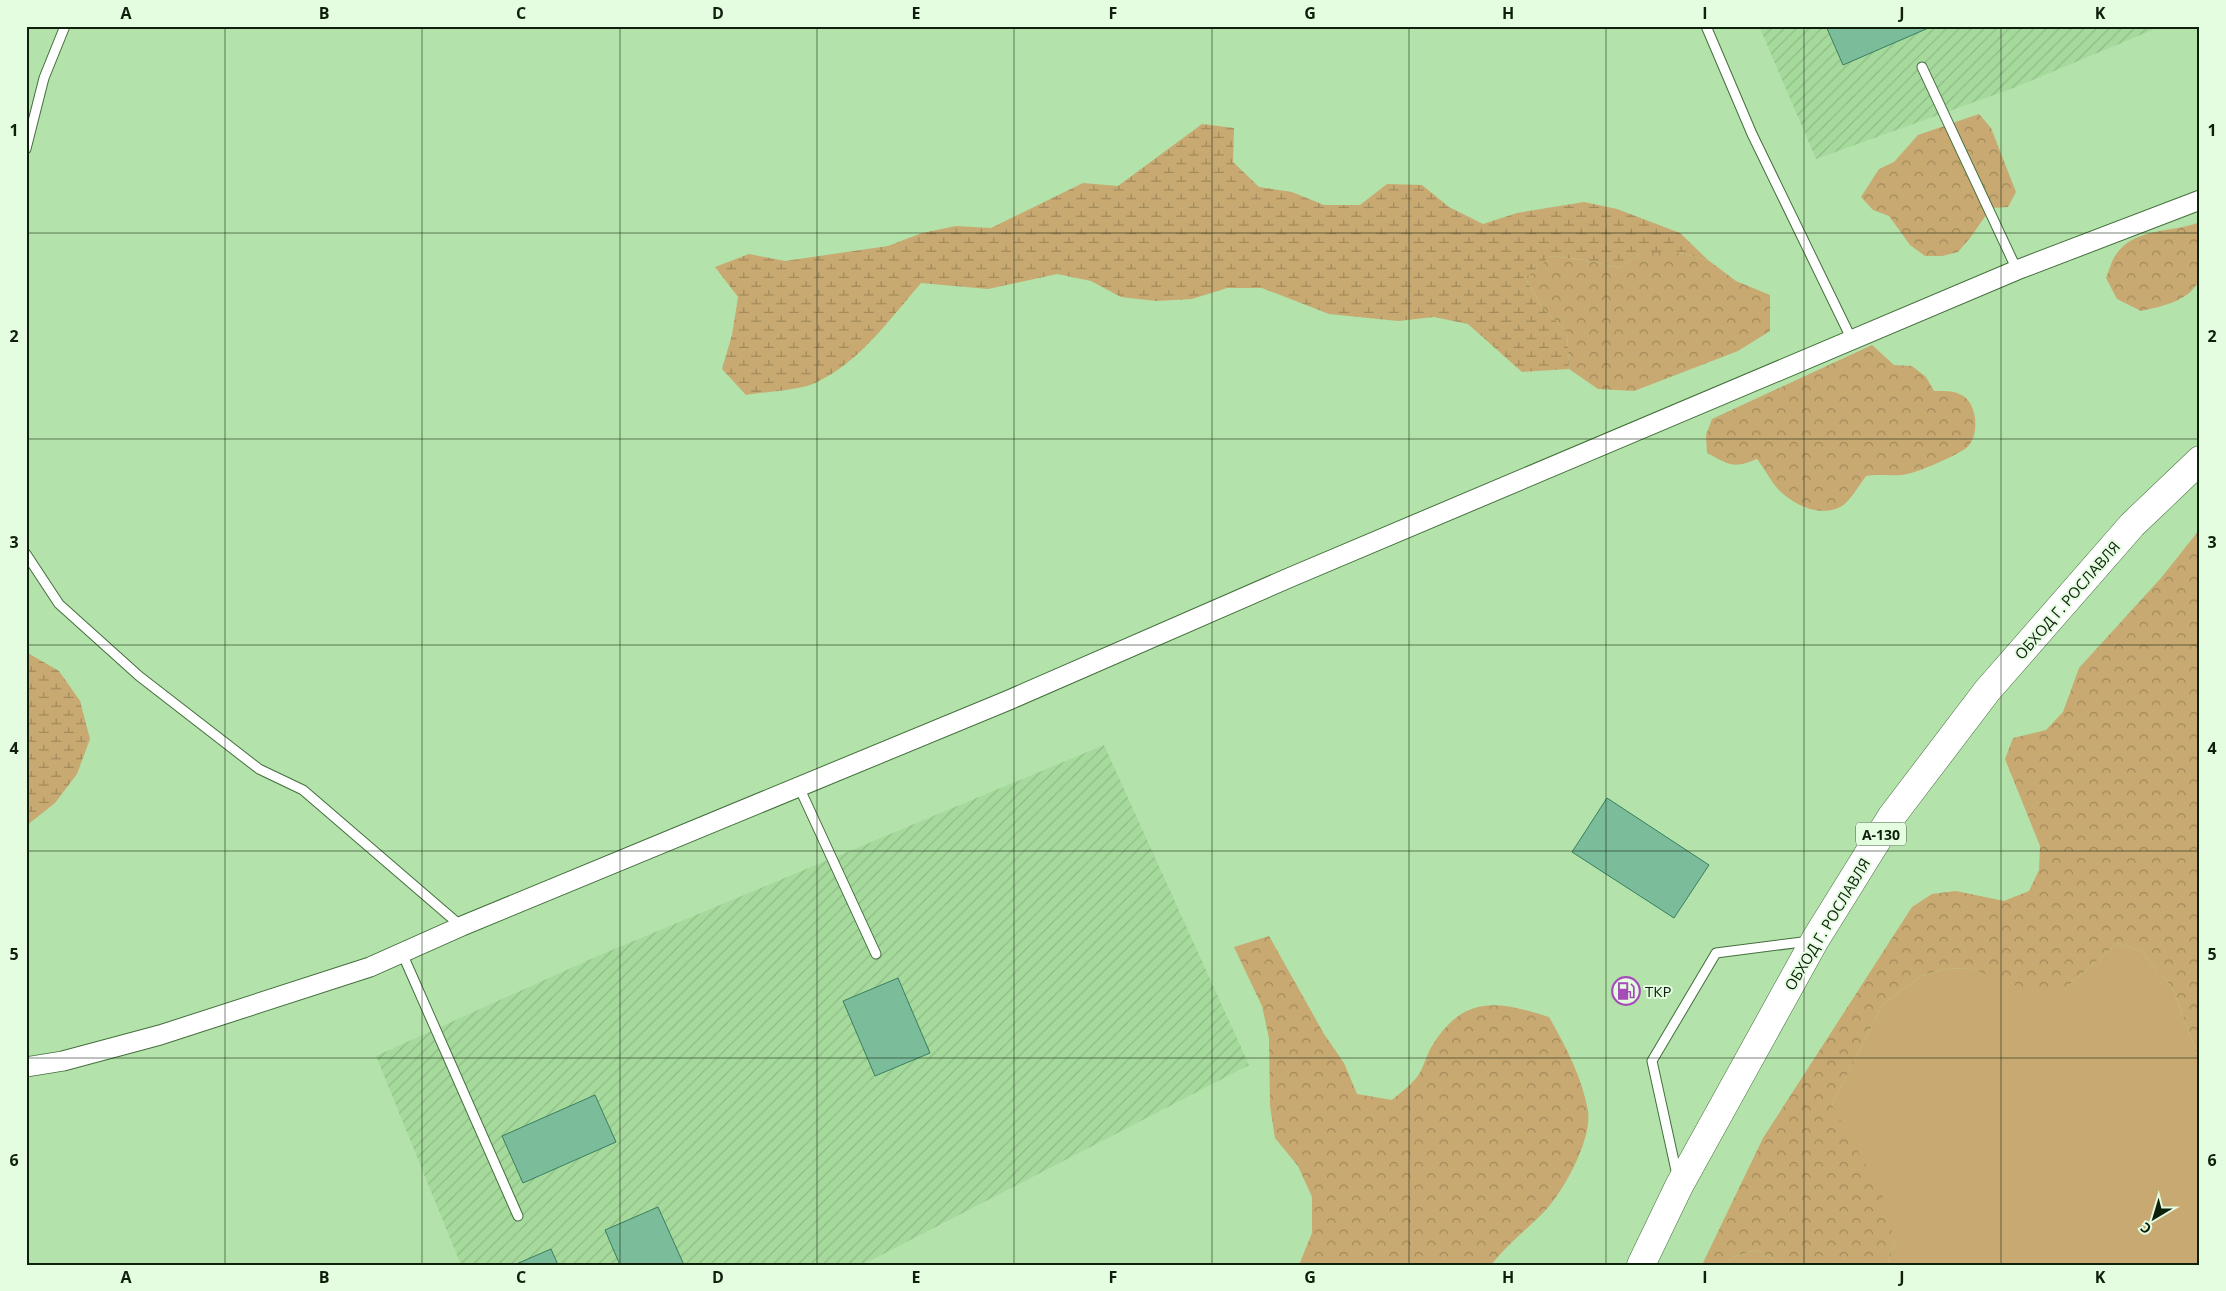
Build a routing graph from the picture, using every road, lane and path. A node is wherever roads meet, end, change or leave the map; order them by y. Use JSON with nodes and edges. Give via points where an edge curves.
{"nodes":[{"id":1,"x":65,"y":26,"type":"edge"},
{"id":2,"x":1706,"y":26,"type":"edge"},
{"id":3,"x":1922,"y":67,"type":"dead end"},
{"id":4,"x":26,"y":150,"type":"edge"},
{"id":5,"x":2200,"y":200,"type":"edge"},
{"id":6,"x":2017,"y":270,"type":"junction"},
{"id":7,"x":1852,"y":340,"type":"junction"},
{"id":8,"x":2200,"y":460,"type":"edge"},
{"id":9,"x":26,"y":554,"type":"edge"},
{"id":10,"x":799,"y":787,"type":"junction"},
{"id":11,"x":462,"y":926,"type":"junction"},
{"id":12,"x":1815,"y":940,"type":"junction"},
{"id":13,"x":402,"y":953,"type":"junction"},
{"id":14,"x":876,"y":954,"type":"dead end"},
{"id":15,"x":26,"y":1067,"type":"edge"},
{"id":16,"x":1679,"y":1186,"type":"junction"},
{"id":17,"x":518,"y":1216,"type":"dead end"},
{"id":18,"x":1642,"y":1265,"type":"edge"}],
"edges":[{"from":1,"to":4,"type":"lane","via":[[44,78]]},
{"from":2,"to":7,"type":"lane","via":[[1752,134]]},
{"from":3,"to":6,"type":"lane"},
{"from":5,"to":6,"type":"street"},
{"from":6,"to":7,"type":"street"},
{"from":7,"to":10,"type":"street"},
{"from":8,"to":12,"type":"highway","name":"ОБХОД Г. РОСЛАВЛЯ","number":"А-130","via":[[2132,526],[1987,691],[1892,816]]},
{"from":9,"to":11,"type":"lane","via":[[59,604],[139,676],[259,770],[303,790]]},
{"from":10,"to":11,"type":"street"},
{"from":10,"to":14,"type":"lane"},
{"from":11,"to":13,"type":"street"},
{"from":12,"to":16,"type":"highway","name":"ОБХОД Г. РОСЛАВЛЯ","number":"А-130"},
{"from":12,"to":16,"type":"lane","via":[[1716,953],[1652,1061]]},
{"from":13,"to":15,"type":"street","via":[[370,967],[160,1035],[63,1061]]},
{"from":13,"to":17,"type":"lane"},
{"from":16,"to":18,"type":"highway","name":"ОБХОД Г. РОСЛАВЛЯ","number":"А-130"}]}
